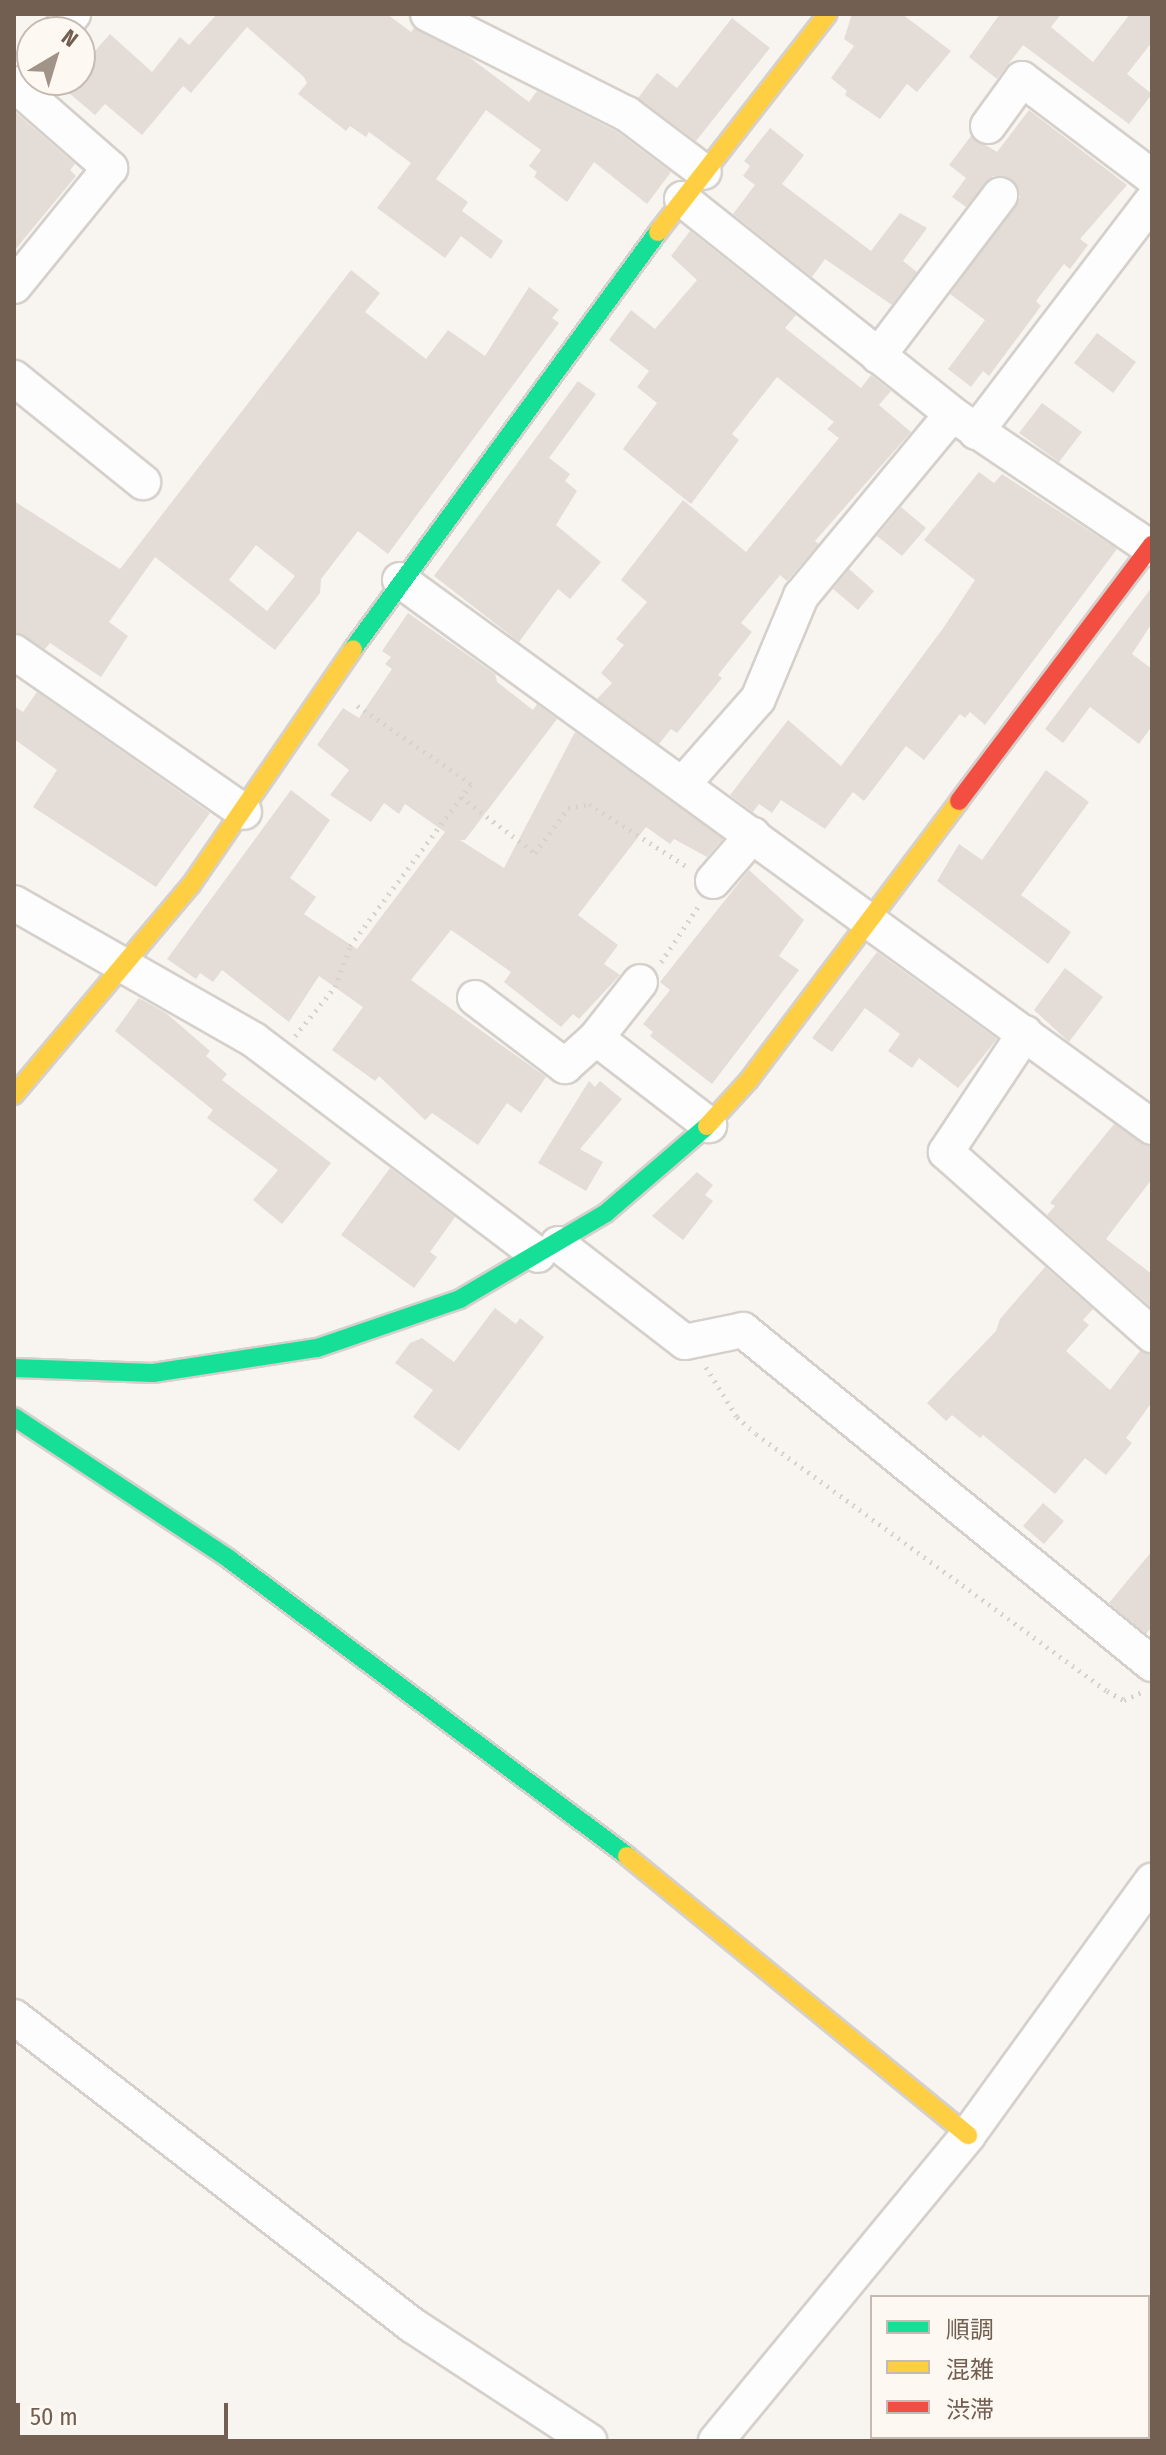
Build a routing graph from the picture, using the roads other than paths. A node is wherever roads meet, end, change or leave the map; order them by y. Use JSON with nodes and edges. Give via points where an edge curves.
{"nodes":[{"id":1,"x":428,"y":14,"type":"edge"},
{"id":2,"x":828,"y":14,"type":"edge"},
{"id":3,"x":38,"y":96,"type":"edge"},
{"id":4,"x":988,"y":126,"type":"dead end"},
{"id":5,"x":704,"y":172,"type":"junction"},
{"id":6,"x":1152,"y":177,"type":"edge"},
{"id":7,"x":1000,"y":195,"type":"dead end"},
{"id":8,"x":682,"y":199,"type":"junction"},
{"id":9,"x":1152,"y":201,"type":"edge"},
{"id":10,"x":14,"y":286,"type":"edge"},
{"id":11,"x":878,"y":356,"type":"junction"},
{"id":12,"x":14,"y":378,"type":"edge"},
{"id":13,"x":964,"y":423,"type":"junction"},
{"id":14,"x":143,"y":482,"type":"dead end"},
{"id":15,"x":1151,"y":547,"type":"edge"},
{"id":16,"x":400,"y":580,"type":"junction"},
{"id":17,"x":14,"y":652,"type":"edge"},
{"id":18,"x":683,"y":784,"type":"junction"},
{"id":19,"x":244,"y":812,"type":"junction"},
{"id":20,"x":753,"y":835,"type":"junction"},
{"id":21,"x":713,"y":881,"type":"road end"},
{"id":22,"x":14,"y":903,"type":"edge"},
{"id":23,"x":872,"y":921,"type":"junction"},
{"id":24,"x":127,"y":966,"type":"junction"},
{"id":25,"x":640,"y":982,"type":"road end"},
{"id":26,"x":475,"y":998,"type":"dead end"},
{"id":27,"x":1025,"y":1033,"type":"junction"},
{"id":28,"x":596,"y":1038,"type":"junction"},
{"id":29,"x":14,"y":1095,"type":"edge"},
{"id":30,"x":709,"y":1125,"type":"junction"},
{"id":31,"x":1152,"y":1127,"type":"edge"},
{"id":32,"x":548,"y":1249,"type":"junction"},
{"id":33,"x":1152,"y":1335,"type":"edge"},
{"id":34,"x":14,"y":1368,"type":"edge"},
{"id":35,"x":14,"y":1417,"type":"edge"},
{"id":36,"x":1152,"y":1664,"type":"edge"},
{"id":37,"x":1152,"y":1881,"type":"edge"},
{"id":38,"x":14,"y":2017,"type":"edge"},
{"id":39,"x":968,"y":2135,"type":"junction"},
{"id":40,"x":589,"y":2441,"type":"edge"},
{"id":41,"x":716,"y":2441,"type":"edge"}],
"edges":[{"from":1,"to":5,"type":"street","via":[[627,114]]},
{"from":2,"to":5,"type":"street"},
{"from":3,"to":10,"type":"street","via":[[110,168]]},
{"from":4,"to":6,"type":"street","via":[[1022,79]]},
{"from":5,"to":8,"type":"street"},
{"from":7,"to":11,"type":"street"},
{"from":8,"to":11,"type":"street"},
{"from":8,"to":16,"type":"street"},
{"from":9,"to":13,"type":"street"},
{"from":11,"to":13,"type":"street"},
{"from":12,"to":14,"type":"street"},
{"from":13,"to":15,"type":"street"},
{"from":13,"to":18,"type":"street","via":[[801,596],[758,699]]},
{"from":15,"to":23,"type":"street"},
{"from":16,"to":18,"type":"street"},
{"from":16,"to":19,"type":"street"},
{"from":17,"to":19,"type":"street"},
{"from":18,"to":20,"type":"street"},
{"from":19,"to":24,"type":"street"},
{"from":20,"to":21,"type":"street"},
{"from":20,"to":23,"type":"street"},
{"from":22,"to":24,"type":"street"},
{"from":23,"to":27,"type":"street"},
{"from":23,"to":30,"type":"street"},
{"from":24,"to":29,"type":"street"},
{"from":24,"to":32,"type":"street","via":[[278,1058]]},
{"from":25,"to":28,"type":"street"},
{"from":26,"to":28,"type":"street","via":[[565,1066]]},
{"from":27,"to":31,"type":"street"},
{"from":27,"to":33,"type":"street","via":[[946,1152]]},
{"from":28,"to":30,"type":"street"},
{"from":30,"to":32,"type":"street","via":[[641,1185]]},
{"from":32,"to":34,"type":"street","via":[[419,1317],[265,1360],[153,1373]]},
{"from":32,"to":36,"type":"street","via":[[699,1339],[743,1330]]},
{"from":35,"to":39,"type":"street","via":[[229,1559],[664,1884]]},
{"from":37,"to":39,"type":"street"},
{"from":38,"to":40,"type":"street","via":[[412,2325]]},
{"from":39,"to":41,"type":"street"}]}
